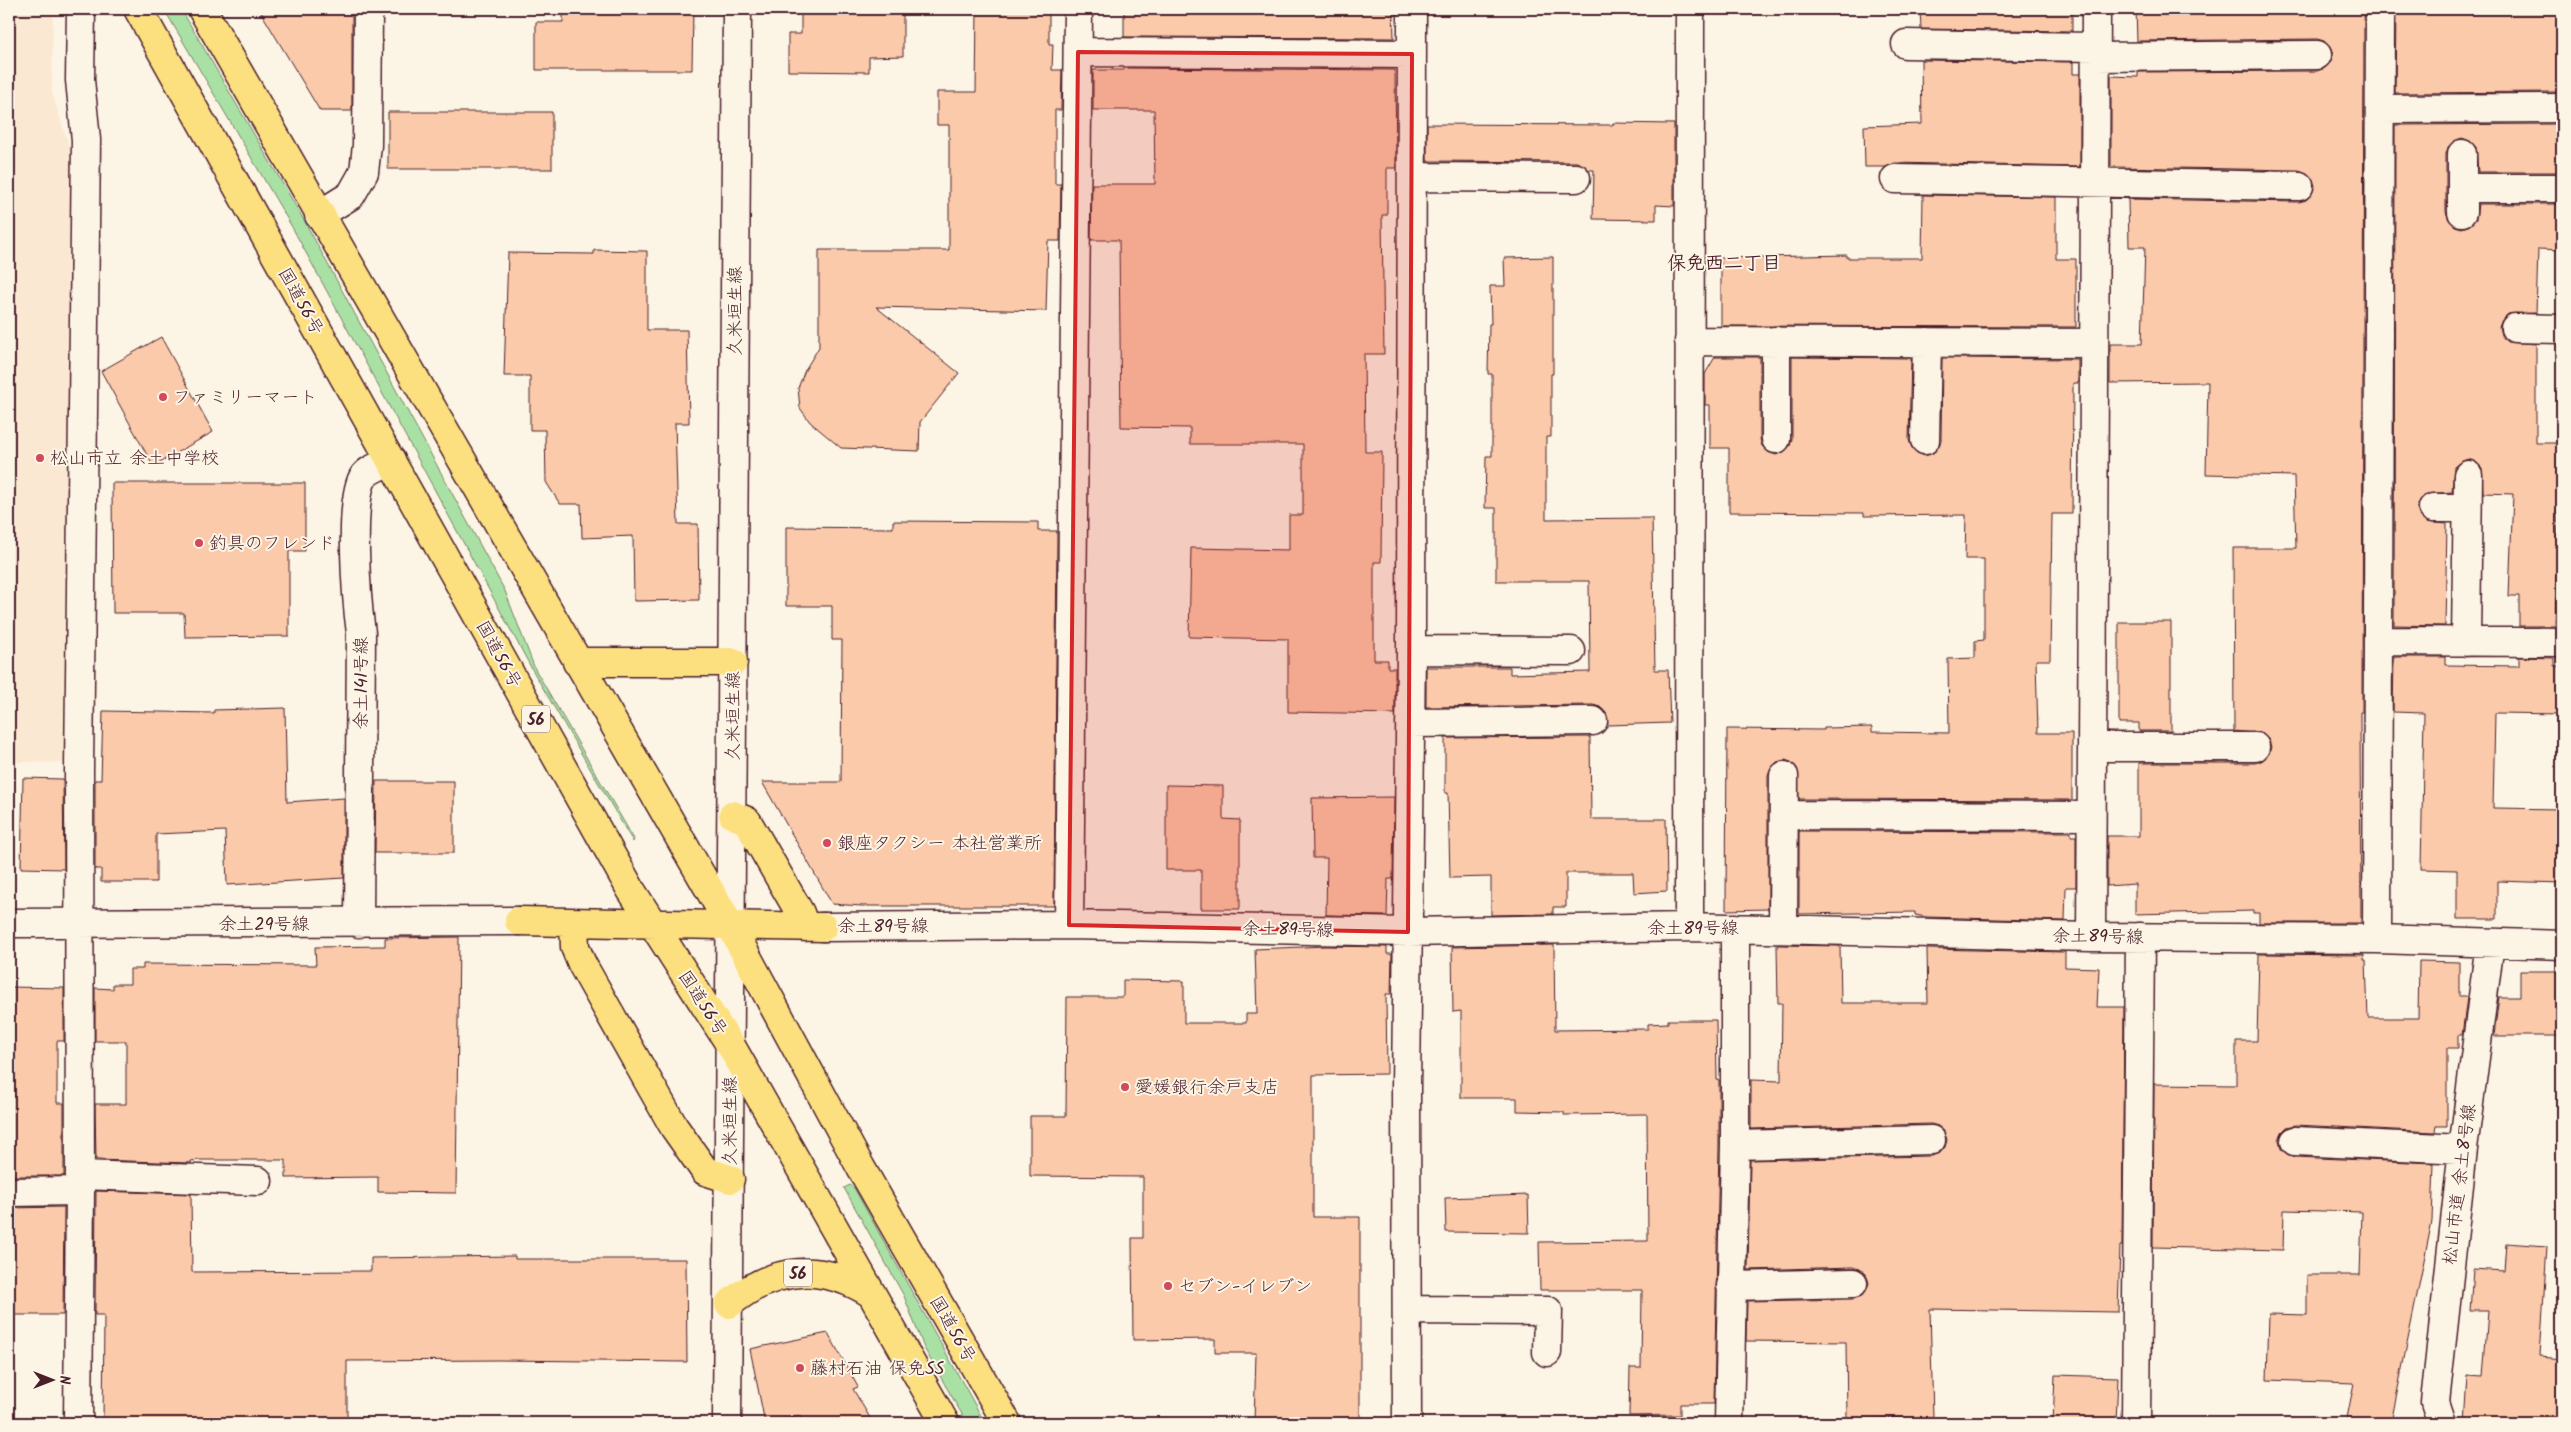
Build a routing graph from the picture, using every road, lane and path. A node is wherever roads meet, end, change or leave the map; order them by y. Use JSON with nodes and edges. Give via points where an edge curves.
{"nodes":[{"id":1,"x":81,"y":9,"type":"edge"},
{"id":2,"x":138,"y":9,"type":"edge"},
{"id":3,"x":202,"y":9,"type":"edge"},
{"id":4,"x":368,"y":9,"type":"edge"},
{"id":5,"x":737,"y":9,"type":"edge"},
{"id":6,"x":1078,"y":9,"type":"edge"},
{"id":7,"x":1412,"y":9,"type":"edge"},
{"id":8,"x":1690,"y":9,"type":"edge"},
{"id":9,"x":2096,"y":9,"type":"edge"},
{"id":10,"x":2380,"y":9,"type":"edge"},
{"id":11,"x":1906,"y":44,"type":"dead end"},
{"id":12,"x":1078,"y":52,"type":"junction"},
{"id":13,"x":2095,"y":52,"type":"junction"},
{"id":14,"x":1412,"y":54,"type":"junction"},
{"id":15,"x":2317,"y":55,"type":"dead end"},
{"id":16,"x":2562,"y":108,"type":"edge"},
{"id":17,"x":2380,"y":109,"type":"junction"},
{"id":18,"x":2462,"y":154,"type":"dead end"},
{"id":19,"x":1413,"y":177,"type":"junction"},
{"id":20,"x":1576,"y":178,"type":"dead end"},
{"id":21,"x":1895,"y":179,"type":"dead end"},
{"id":22,"x":2095,"y":184,"type":"junction"},
{"id":23,"x":2299,"y":186,"type":"dead end"},
{"id":24,"x":2562,"y":188,"type":"edge"},
{"id":25,"x":319,"y":215,"type":"junction"},
{"id":26,"x":2515,"y":328,"type":"dead end"},
{"id":27,"x":2562,"y":329,"type":"edge"},
{"id":28,"x":1690,"y":341,"type":"junction"},
{"id":29,"x":1776,"y":341,"type":"junction"},
{"id":30,"x":1927,"y":342,"type":"junction"},
{"id":31,"x":2094,"y":342,"type":"junction"},
{"id":32,"x":1776,"y":439,"type":"dead end"},
{"id":33,"x":1925,"y":440,"type":"dead end"},
{"id":34,"x":390,"y":460,"type":"junction"},
{"id":35,"x":2468,"y":476,"type":"dead end"},
{"id":36,"x":2434,"y":508,"type":"dead end"},
{"id":37,"x":2467,"y":508,"type":"junction"},
{"id":38,"x":2378,"y":641,"type":"junction"},
{"id":39,"x":2466,"y":642,"type":"junction"},
{"id":40,"x":2562,"y":642,"type":"edge"},
{"id":41,"x":1411,"y":650,"type":"junction"},
{"id":42,"x":1571,"y":651,"type":"dead end"},
{"id":43,"x":577,"y":662,"type":"junction"},
{"id":44,"x":733,"y":662,"type":"junction"},
{"id":45,"x":1592,"y":722,"type":"dead end"},
{"id":46,"x":1410,"y":723,"type":"junction"},
{"id":47,"x":2092,"y":747,"type":"junction"},
{"id":48,"x":2255,"y":747,"type":"dead end"},
{"id":49,"x":1784,"y":776,"type":"dead end"},
{"id":50,"x":733,"y":815,"type":"junction"},
{"id":51,"x":1784,"y":815,"type":"junction"},
{"id":52,"x":2091,"y":816,"type":"junction"},
{"id":53,"x":519,"y":921,"type":"joint"},
{"id":54,"x":9,"y":923,"type":"edge"},
{"id":55,"x":359,"y":923,"type":"junction"},
{"id":56,"x":574,"y":923,"type":"junction"},
{"id":57,"x":79,"y":924,"type":"junction"},
{"id":58,"x":653,"y":925,"type":"junction"},
{"id":59,"x":1070,"y":925,"type":"junction"},
{"id":60,"x":731,"y":927,"type":"junction"},
{"id":61,"x":814,"y":927,"type":"junction"},
{"id":62,"x":1690,"y":927,"type":"junction"},
{"id":63,"x":1735,"y":928,"type":"junction"},
{"id":64,"x":1783,"y":929,"type":"junction"},
{"id":65,"x":1408,"y":932,"type":"junction"},
{"id":66,"x":2091,"y":937,"type":"junction"},
{"id":67,"x":2140,"y":937,"type":"junction"},
{"id":68,"x":2376,"y":939,"type":"junction"},
{"id":69,"x":2490,"y":943,"type":"junction"},
{"id":70,"x":2562,"y":944,"type":"edge"},
{"id":71,"x":731,"y":1046,"type":"junction"},
{"id":72,"x":1931,"y":1140,"type":"dead end"},
{"id":73,"x":2294,"y":1141,"type":"dead end"},
{"id":74,"x":1735,"y":1144,"type":"junction"},
{"id":75,"x":2463,"y":1149,"type":"junction"},
{"id":76,"x":730,"y":1179,"type":"junction"},
{"id":77,"x":258,"y":1181,"type":"dead end"},
{"id":78,"x":80,"y":1183,"type":"junction"},
{"id":79,"x":9,"y":1192,"type":"edge"},
{"id":80,"x":1853,"y":1282,"type":"dead end"},
{"id":81,"x":1732,"y":1286,"type":"junction"},
{"id":82,"x":872,"y":1294,"type":"junction"},
{"id":83,"x":729,"y":1304,"type":"junction"},
{"id":84,"x":1408,"y":1310,"type":"junction"},
{"id":85,"x":1547,"y":1352,"type":"dead end"},
{"id":86,"x":78,"y":1423,"type":"edge"},
{"id":87,"x":727,"y":1423,"type":"edge"},
{"id":88,"x":945,"y":1423,"type":"edge"},
{"id":89,"x":1008,"y":1423,"type":"edge"},
{"id":90,"x":1407,"y":1423,"type":"edge"},
{"id":91,"x":1729,"y":1423,"type":"edge"},
{"id":92,"x":2136,"y":1423,"type":"edge"},
{"id":93,"x":2442,"y":1423,"type":"edge"}],
"edges":[{"from":1,"to":57,"type":"street","via":[[80,80],[86,140]]},
{"from":2,"to":34,"type":"highway","name":"国道56号","number":"56"},
{"from":3,"to":25,"type":"highway","name":"国道56号"},
{"from":4,"to":25,"type":"street","via":[[368,145],[364,172],[350,196]]},
{"from":5,"to":44,"type":"street","name":"久米垣生線"},
{"from":6,"to":12,"type":"street"},
{"from":7,"to":14,"type":"street"},
{"from":8,"to":28,"type":"street"},
{"from":9,"to":13,"type":"street"},
{"from":10,"to":17,"type":"street"},
{"from":11,"to":13,"type":"street"},
{"from":12,"to":14,"type":"street"},
{"from":12,"to":59,"type":"street"},
{"from":13,"to":15,"type":"street"},
{"from":13,"to":22,"type":"street"},
{"from":14,"to":19,"type":"street"},
{"from":16,"to":17,"type":"street"},
{"from":17,"to":38,"type":"street"},
{"from":18,"to":24,"type":"street","via":[[2462,200]]},
{"from":19,"to":20,"type":"street"},
{"from":19,"to":41,"type":"street"},
{"from":21,"to":22,"type":"street"},
{"from":22,"to":23,"type":"street"},
{"from":22,"to":31,"type":"street"},
{"from":25,"to":43,"type":"highway","name":"国道56号"},
{"from":26,"to":27,"type":"street"},
{"from":28,"to":29,"type":"street"},
{"from":28,"to":62,"type":"street"},
{"from":29,"to":30,"type":"street"},
{"from":29,"to":32,"type":"street"},
{"from":30,"to":31,"type":"street"},
{"from":30,"to":33,"type":"street"},
{"from":31,"to":47,"type":"street"},
{"from":34,"to":55,"type":"street","name":"余土141号線","via":[[365,475],[359,486],[357,502],[356,594],[361,633]]},
{"from":34,"to":58,"type":"highway","name":"国道56号","number":"56"},
{"from":35,"to":37,"type":"street"},
{"from":36,"to":37,"type":"street"},
{"from":37,"to":39,"type":"street"},
{"from":38,"to":39,"type":"street"},
{"from":38,"to":68,"type":"street"},
{"from":39,"to":40,"type":"street"},
{"from":41,"to":42,"type":"street"},
{"from":41,"to":46,"type":"street"},
{"from":43,"to":44,"type":"highway"},
{"from":43,"to":60,"type":"highway","name":"国道56号"},
{"from":44,"to":50,"type":"street","name":"久米垣生線"},
{"from":45,"to":46,"type":"street"},
{"from":46,"to":65,"type":"street"},
{"from":47,"to":48,"type":"street"},
{"from":47,"to":52,"type":"street"},
{"from":49,"to":51,"type":"street"},
{"from":50,"to":60,"type":"street","name":"久米垣生線"},
{"from":50,"to":61,"type":"highway","via":[[747,821],[800,913]]},
{"from":51,"to":52,"type":"street"},
{"from":51,"to":64,"type":"street"},
{"from":52,"to":66,"type":"street"},
{"from":53,"to":55,"type":"street","name":"余土29号線"},
{"from":53,"to":56,"type":"highway"},
{"from":54,"to":57,"type":"street","name":"余土29号線"},
{"from":55,"to":57,"type":"street","name":"余土29号線"},
{"from":56,"to":58,"type":"highway"},
{"from":56,"to":76,"type":"highway","via":[[575,947],[582,964],[674,1127],[705,1171]]},
{"from":57,"to":78,"type":"street"},
{"from":58,"to":60,"type":"highway"},
{"from":58,"to":71,"type":"highway","name":"国道56号","number":"56"},
{"from":59,"to":61,"type":"street","name":"余土89号線"},
{"from":59,"to":65,"type":"street","name":"余土89号線"},
{"from":60,"to":61,"type":"highway"},
{"from":60,"to":71,"type":"street","name":"久米垣生線"},
{"from":60,"to":89,"type":"highway","name":"国道56号","via":[[861,1168]]},
{"from":62,"to":63,"type":"street","name":"余土89号線"},
{"from":62,"to":65,"type":"street","name":"余土89号線"},
{"from":63,"to":64,"type":"street","name":"余土89号線"},
{"from":63,"to":74,"type":"street"},
{"from":64,"to":66,"type":"street","name":"余土89号線"},
{"from":65,"to":84,"type":"street"},
{"from":66,"to":67,"type":"street","name":"余土89号線"},
{"from":67,"to":68,"type":"street","name":"余土89号線"},
{"from":67,"to":92,"type":"street"},
{"from":68,"to":69,"type":"street","name":"余土89号線"},
{"from":69,"to":70,"type":"street","name":"余土89号線"},
{"from":69,"to":75,"type":"street","name":"松山市道 余土8号線"},
{"from":71,"to":76,"type":"street","name":"久米垣生線"},
{"from":71,"to":82,"type":"highway","name":"国道56号","number":"56"},
{"from":72,"to":74,"type":"street"},
{"from":73,"to":75,"type":"street"},
{"from":74,"to":81,"type":"street"},
{"from":75,"to":93,"type":"street","name":"松山市道 余土8号線","via":[[2435,1402]]},
{"from":76,"to":83,"type":"street","name":"久米垣生線"},
{"from":77,"to":78,"type":"street"},
{"from":78,"to":79,"type":"street"},
{"from":78,"to":86,"type":"street"},
{"from":80,"to":81,"type":"street"},
{"from":81,"to":91,"type":"street"},
{"from":82,"to":83,"type":"highway","number":"56","via":[[841,1278],[798,1273],[764,1281]]},
{"from":82,"to":88,"type":"highway","name":"国道56号","number":"56"},
{"from":83,"to":87,"type":"street","name":"久米垣生線"},
{"from":84,"to":85,"type":"street","via":[[1548,1311]]},
{"from":84,"to":90,"type":"street"}]}
